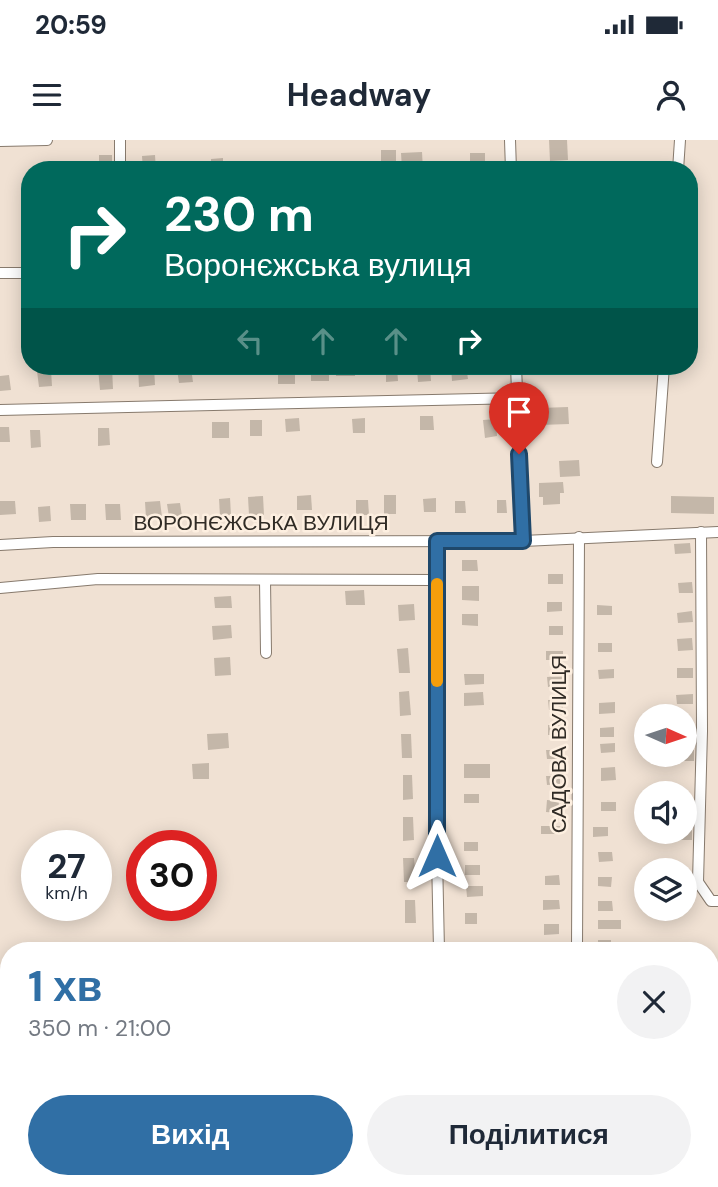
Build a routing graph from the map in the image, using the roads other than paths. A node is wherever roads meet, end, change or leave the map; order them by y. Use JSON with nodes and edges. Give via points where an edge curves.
{"nodes":[{"id":1,"x":47,"y":140,"type":"edge"},
{"id":2,"x":120,"y":140,"type":"edge"},
{"id":3,"x":510,"y":140,"type":"edge"},
{"id":4,"x":680,"y":140,"type":"edge"},
{"id":5,"x":0,"y":141,"type":"edge"},
{"id":6,"x":120,"y":161,"type":"edge"},
{"id":7,"x":511,"y":161,"type":"edge"},
{"id":8,"x":679,"y":161,"type":"edge"},
{"id":9,"x":0,"y":273,"type":"edge"},
{"id":10,"x":21,"y":273,"type":"edge"},
{"id":11,"x":516,"y":375,"type":"edge"},
{"id":12,"x":663,"y":375,"type":"edge"},
{"id":13,"x":517,"y":398,"type":"junction"},
{"id":14,"x":0,"y":410,"type":"edge"},
{"id":15,"x":657,"y":463,"type":"dead end"},
{"id":16,"x":701,"y":532,"type":"junction"},
{"id":17,"x":718,"y":532,"type":"edge"},
{"id":18,"x":579,"y":537,"type":"junction"},
{"id":19,"x":437,"y":541,"type":"junction"},
{"id":20,"x":523,"y":541,"type":"junction"},
{"id":21,"x":0,"y":545,"type":"edge"},
{"id":22,"x":265,"y":580,"type":"junction"},
{"id":23,"x":437,"y":580,"type":"junction"},
{"id":24,"x":0,"y":588,"type":"edge"},
{"id":25,"x":266,"y":653,"type":"dead end"},
{"id":26,"x":718,"y":901,"type":"edge"},
{"id":27,"x":439,"y":942,"type":"edge"},
{"id":28,"x":578,"y":942,"type":"edge"}],
"edges":[{"from":1,"to":5,"type":"street"},
{"from":2,"to":6,"type":"street"},
{"from":3,"to":7,"type":"street"},
{"from":4,"to":8,"type":"street"},
{"from":9,"to":10,"type":"street"},
{"from":11,"to":13,"type":"street"},
{"from":12,"to":15,"type":"street"},
{"from":13,"to":14,"type":"street"},
{"from":13,"to":20,"type":"street"},
{"from":16,"to":17,"type":"street","name":"ВОРОНЄЖСЬКА ВУЛИЦЯ"},
{"from":16,"to":18,"type":"street","name":"ВОРОНЄЖСЬКА ВУЛИЦЯ"},
{"from":16,"to":26,"type":"street","via":[[698,882],[711,901]]},
{"from":18,"to":20,"type":"street","name":"ВОРОНЄЖСЬКА ВУЛИЦЯ"},
{"from":18,"to":28,"type":"street","name":"САДОВА ВУЛИЦЯ"},
{"from":19,"to":20,"type":"street","name":"ВОРОНЄЖСЬКА ВУЛИЦЯ"},
{"from":19,"to":21,"type":"street","name":"ВОРОНЄЖСЬКА ВУЛИЦЯ"},
{"from":19,"to":23,"type":"street"},
{"from":22,"to":23,"type":"street"},
{"from":22,"to":24,"type":"street","via":[[98,579]]},
{"from":22,"to":25,"type":"street"},
{"from":23,"to":27,"type":"street"}]}
